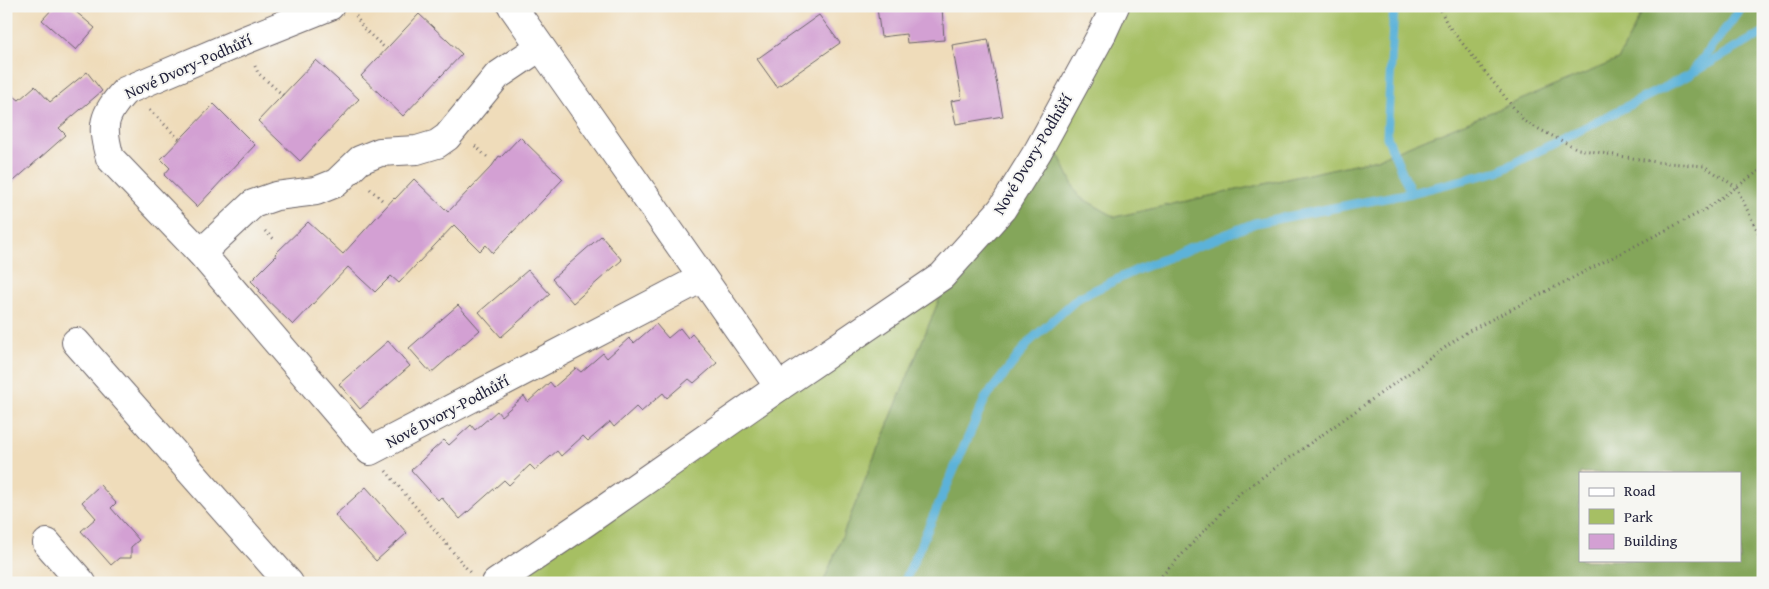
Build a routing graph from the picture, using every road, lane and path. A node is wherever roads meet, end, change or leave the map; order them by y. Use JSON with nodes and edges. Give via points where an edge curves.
{"nodes":[{"id":1,"x":512,"y":6,"type":"edge"},
{"id":2,"x":1116,"y":6,"type":"edge"},
{"id":3,"x":1439,"y":6,"type":"edge"},
{"id":4,"x":343,"y":10,"type":"edge"},
{"id":5,"x":245,"y":40,"type":"junction"},
{"id":6,"x":540,"y":47,"type":"junction"},
{"id":7,"x":386,"y":49,"type":"dead end"},
{"id":8,"x":137,"y":85,"type":"junction"},
{"id":9,"x":283,"y":95,"type":"dead end"},
{"id":10,"x":180,"y":140,"type":"dead end"},
{"id":11,"x":1763,"y":168,"type":"edge"},
{"id":12,"x":1736,"y":187,"type":"junction"},
{"id":13,"x":1763,"y":242,"type":"edge"},
{"id":14,"x":201,"y":253,"type":"junction"},
{"id":15,"x":702,"y":278,"type":"junction"},
{"id":16,"x":76,"y":342,"type":"dead end"},
{"id":17,"x":778,"y":387,"type":"junction"},
{"id":18,"x":370,"y":451,"type":"junction"},
{"id":19,"x":47,"y":543,"type":"dead end"},
{"id":20,"x":484,"y":579,"type":"edge"},
{"id":21,"x":82,"y":583,"type":"edge"},
{"id":22,"x":289,"y":583,"type":"edge"},
{"id":23,"x":1155,"y":583,"type":"edge"}],
"edges":[{"from":1,"to":6,"type":"street"},
{"from":2,"to":17,"type":"street","name":"Nové Dvory-Podhůří","via":[[1038,151],[1002,209],[942,276]]},
{"from":3,"to":12,"type":"path","via":[[1447,24],[1525,122],[1578,149],[1704,166]]},
{"from":4,"to":5,"type":"street","name":"Nové Dvory-Podhůří"},
{"from":4,"to":7,"type":"path"},
{"from":5,"to":8,"type":"street","name":"Nové Dvory-Podhůří"},
{"from":5,"to":9,"type":"path","via":[[258,73]]},
{"from":6,"to":14,"type":"street","via":[[496,76],[447,137],[437,144],[418,150],[380,152],[360,160],[336,183],[316,191],[276,196],[253,204]]},
{"from":6,"to":15,"type":"street"},
{"from":8,"to":10,"type":"path","via":[[151,112]]},
{"from":8,"to":14,"type":"street","name":"Nové Dvory-Podhůří","via":[[125,90],[105,120],[104,138],[110,158]]},
{"from":11,"to":12,"type":"path"},
{"from":12,"to":13,"type":"path"},
{"from":12,"to":23,"type":"path","via":[[1703,211],[1467,332],[1240,494]]},
{"from":14,"to":18,"type":"street","name":"Nové Dvory-Podhůří"},
{"from":15,"to":17,"type":"street"},
{"from":15,"to":18,"type":"street","name":"Nové Dvory-Podhůří"},
{"from":16,"to":22,"type":"street"},
{"from":17,"to":20,"type":"street","name":"Nové Dvory-Podhůří","via":[[586,522]]},
{"from":18,"to":20,"type":"path"},
{"from":19,"to":21,"type":"street"}]}
